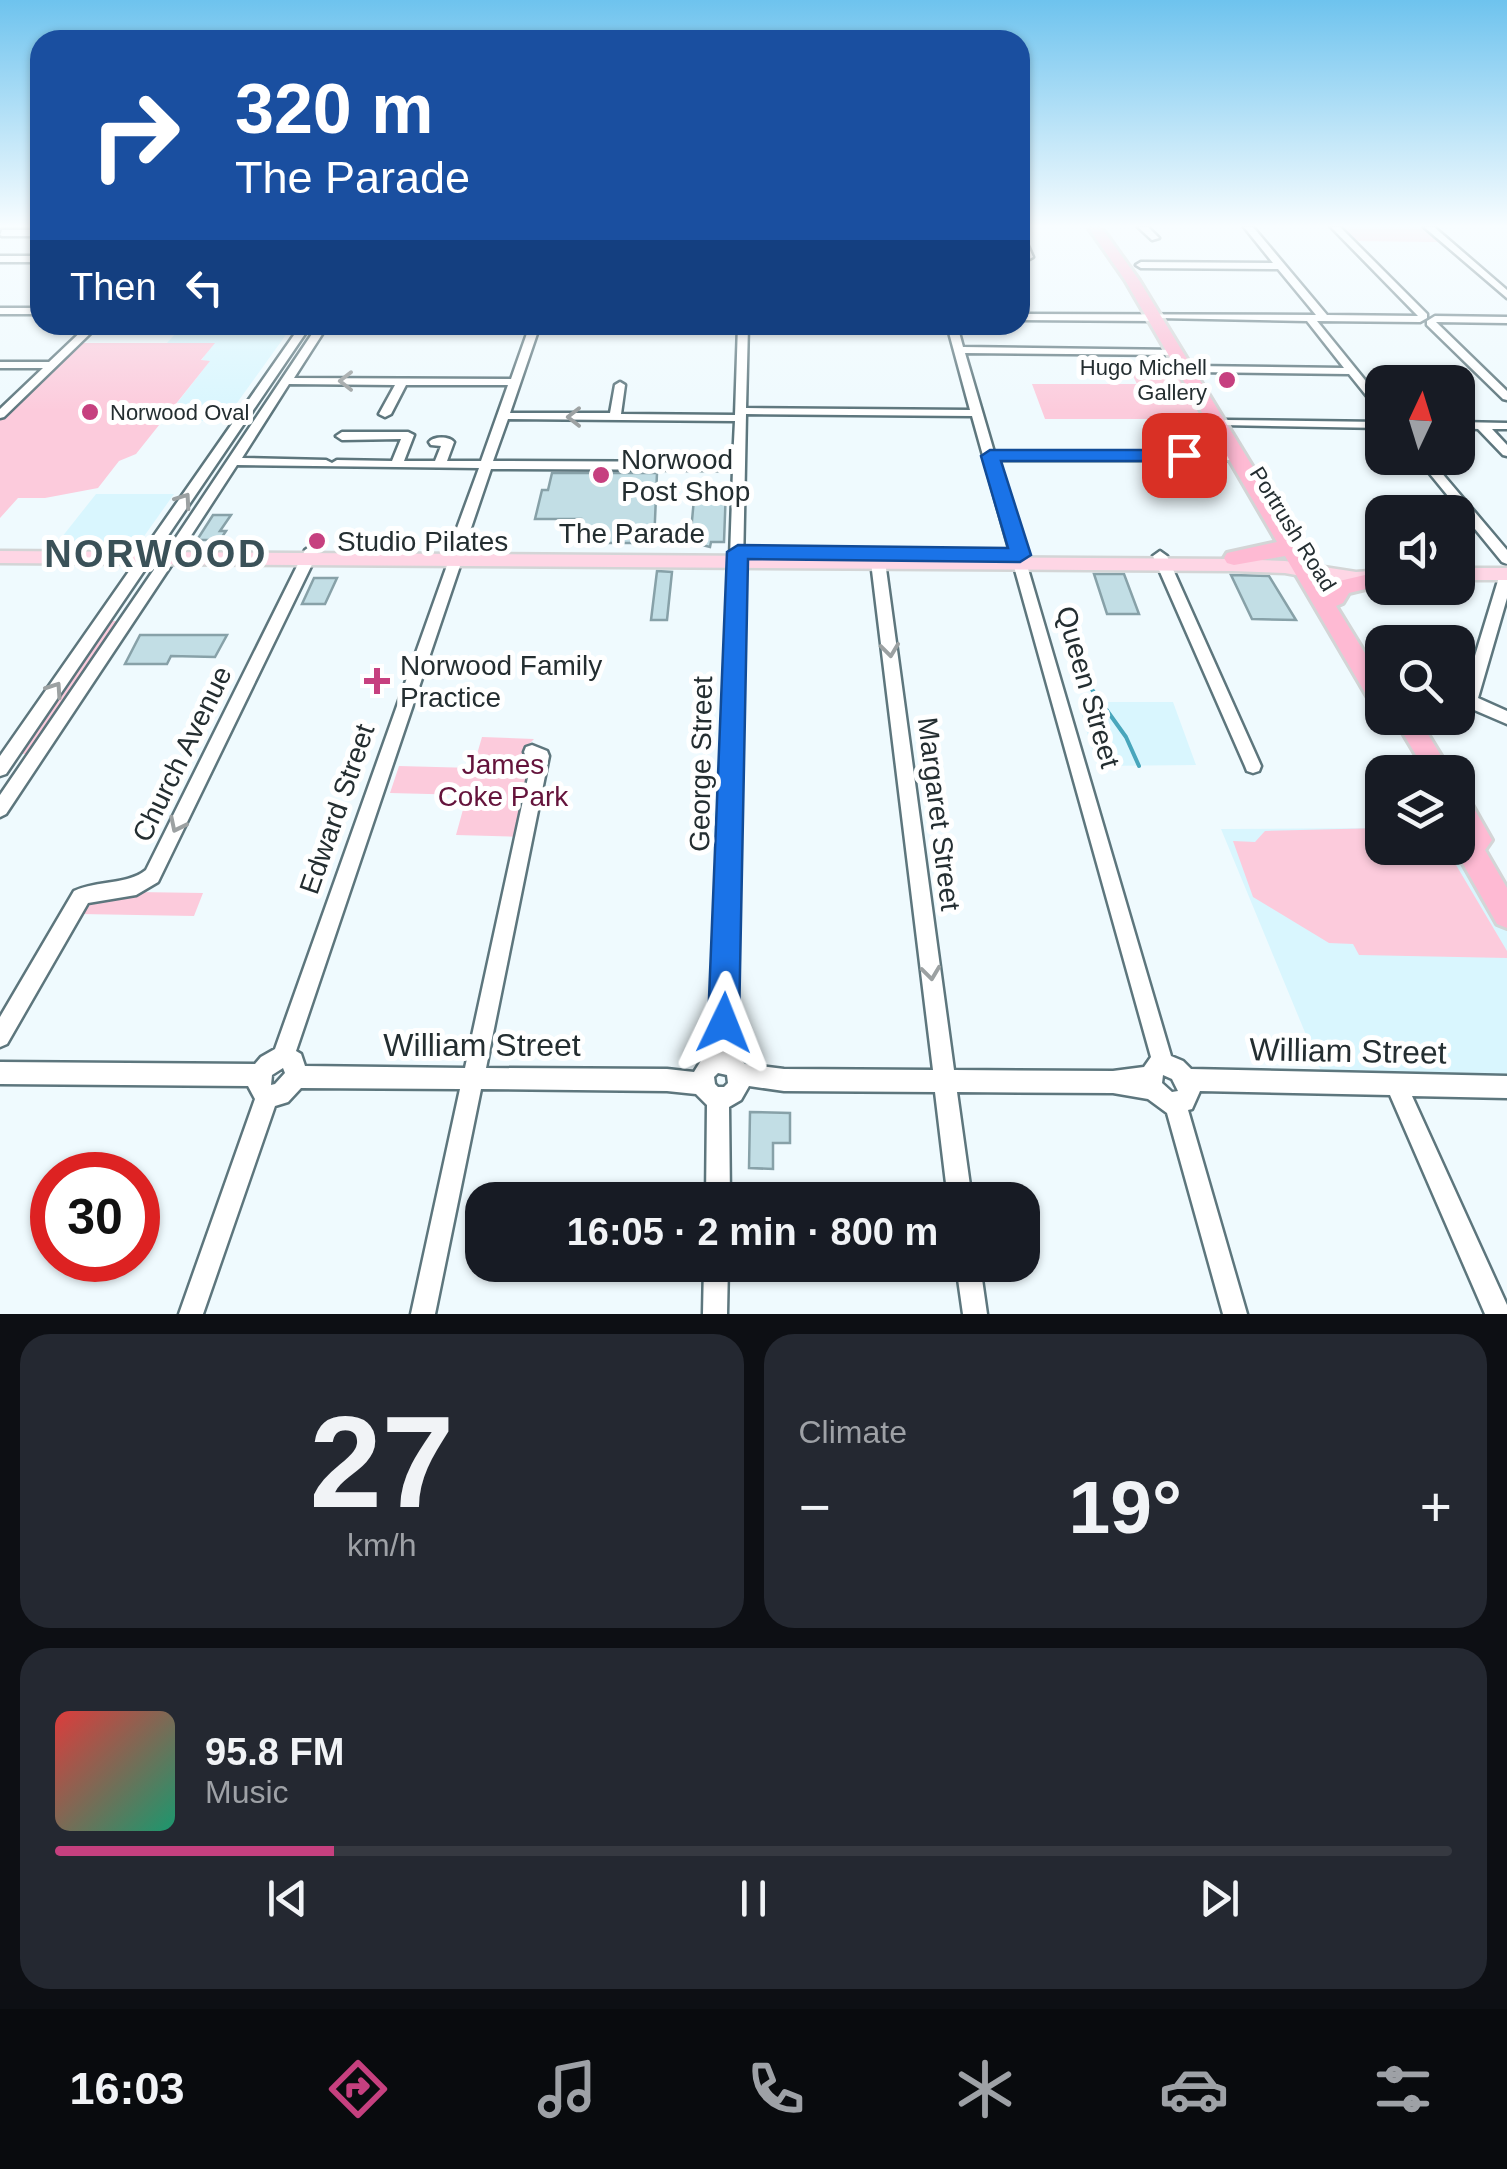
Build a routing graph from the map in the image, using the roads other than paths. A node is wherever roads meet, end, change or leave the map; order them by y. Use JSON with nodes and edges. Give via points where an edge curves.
{"nodes":[{"id":1,"x":1138,"y":288,"type":"edge"},
{"id":2,"x":1146,"y":288,"type":"edge"},
{"id":3,"x":1299,"y":288,"type":"edge"},
{"id":4,"x":1396,"y":288,"type":"edge"},
{"id":5,"x":0,"y":311,"type":"edge"},
{"id":6,"x":30,"y":312,"type":"edge"},
{"id":7,"x":1158,"y":316,"type":"junction"},
{"id":8,"x":1030,"y":317,"type":"edge"},
{"id":9,"x":1310,"y":318,"type":"junction"},
{"id":10,"x":1324,"y":318,"type":"junction"},
{"id":11,"x":1428,"y":320,"type":"junction"},
{"id":12,"x":1506,"y":321,"type":"edge"},
{"id":13,"x":83,"y":335,"type":"edge"},
{"id":14,"x":299,"y":335,"type":"edge"},
{"id":15,"x":315,"y":335,"type":"edge"},
{"id":16,"x":531,"y":335,"type":"edge"},
{"id":17,"x":744,"y":335,"type":"edge"},
{"id":18,"x":957,"y":335,"type":"edge"},
{"id":19,"x":961,"y":350,"type":"junction"},
{"id":20,"x":1174,"y":351,"type":"junction"},
{"id":21,"x":0,"y":365,"type":"edge"},
{"id":22,"x":51,"y":365,"type":"junction"},
{"id":23,"x":1194,"y":369,"type":"junction"},
{"id":24,"x":1352,"y":371,"type":"junction"},
{"id":25,"x":285,"y":381,"type":"junction"},
{"id":26,"x":402,"y":382,"type":"junction"},
{"id":27,"x":514,"y":382,"type":"junction"},
{"id":28,"x":620,"y":385,"type":"dead end"},
{"id":29,"x":1365,"y":387,"type":"edge"},
{"id":30,"x":1507,"y":397,"type":"edge"},
{"id":31,"x":977,"y":413,"type":"junction"},
{"id":32,"x":385,"y":414,"type":"dead end"},
{"id":33,"x":741,"y":414,"type":"junction"},
{"id":34,"x":0,"y":415,"type":"edge"},
{"id":35,"x":502,"y":416,"type":"junction"},
{"id":36,"x":615,"y":417,"type":"junction"},
{"id":37,"x":1226,"y":423,"type":"junction"},
{"id":38,"x":1365,"y":424,"type":"edge"},
{"id":39,"x":1475,"y":426,"type":"edge"},
{"id":40,"x":1482,"y":426,"type":"junction"},
{"id":41,"x":1507,"y":426,"type":"edge"},
{"id":42,"x":342,"y":436,"type":"dead end"},
{"id":43,"x":435,"y":442,"type":"dead end"},
{"id":44,"x":1507,"y":452,"type":"edge"},
{"id":45,"x":990,"y":456,"type":"junction"},
{"id":46,"x":1236,"y":456,"type":"junction"},
{"id":47,"x":233,"y":461,"type":"junction"},
{"id":48,"x":397,"y":464,"type":"junction"},
{"id":49,"x":440,"y":464,"type":"junction"},
{"id":50,"x":486,"y":464,"type":"junction"},
{"id":51,"x":740,"y":466,"type":"junction"},
{"id":52,"x":1438,"y":475,"type":"edge"},
{"id":53,"x":1289,"y":541,"type":"junction"},
{"id":54,"x":1,"y":552,"type":"edge"},
{"id":55,"x":147,"y":553,"type":"junction"},
{"id":56,"x":172,"y":553,"type":"junction"},
{"id":57,"x":310,"y":554,"type":"junction"},
{"id":58,"x":454,"y":555,"type":"junction"},
{"id":59,"x":737,"y":557,"type":"junction"},
{"id":60,"x":878,"y":558,"type":"junction"},
{"id":61,"x":1234,"y":558,"type":"junction"},
{"id":62,"x":1021,"y":559,"type":"junction"},
{"id":63,"x":1507,"y":559,"type":"edge"},
{"id":64,"x":1162,"y":560,"type":"junction"},
{"id":65,"x":1199,"y":561,"type":"junction"},
{"id":66,"x":1312,"y":570,"type":"junction"},
{"id":67,"x":1475,"y":574,"type":"edge"},
{"id":68,"x":1507,"y":574,"type":"edge"},
{"id":69,"x":1365,"y":578,"type":"edge"},
{"id":70,"x":1365,"y":581,"type":"edge"},
{"id":71,"x":1336,"y":598,"type":"junction"},
{"id":72,"x":1365,"y":650,"type":"edge"},
{"id":73,"x":1365,"y":652,"type":"edge"},
{"id":74,"x":1475,"y":667,"type":"edge"},
{"id":75,"x":1475,"y":704,"type":"edge"},
{"id":76,"x":1507,"y":718,"type":"edge"},
{"id":77,"x":532,"y":752,"type":"dead end"},
{"id":78,"x":32,"y":762,"type":"junction"},
{"id":79,"x":2,"y":766,"type":"edge"},
{"id":80,"x":1253,"y":766,"type":"dead end"},
{"id":81,"x":0,"y":809,"type":"edge"},
{"id":82,"x":1475,"y":833,"type":"edge"},
{"id":83,"x":1475,"y":858,"type":"edge"},
{"id":84,"x":1507,"y":887,"type":"edge"},
{"id":85,"x":1507,"y":914,"type":"edge"},
{"id":86,"x":0,"y":1037,"type":"edge"},
{"id":87,"x":283,"y":1057,"type":"junction"},
{"id":88,"x":0,"y":1073,"type":"edge"},
{"id":89,"x":472,"y":1077,"type":"junction"},
{"id":90,"x":1155,"y":1077,"type":"junction"},
{"id":91,"x":296,"y":1078,"type":"junction"},
{"id":92,"x":722,"y":1080,"type":"junction"},
{"id":93,"x":1187,"y":1080,"type":"junction"},
{"id":94,"x":945,"y":1082,"type":"junction"},
{"id":95,"x":263,"y":1086,"type":"junction"},
{"id":96,"x":1396,"y":1086,"type":"junction"},
{"id":97,"x":1507,"y":1087,"type":"edge"},
{"id":98,"x":1175,"y":1104,"type":"junction"},
{"id":99,"x":719,"y":1182,"type":"edge"},
{"id":100,"x":958,"y":1182,"type":"edge"},
{"id":101,"x":716,"y":1282,"type":"edge"},
{"id":102,"x":970,"y":1282,"type":"edge"},
{"id":103,"x":191,"y":1314,"type":"edge"},
{"id":104,"x":423,"y":1314,"type":"edge"},
{"id":105,"x":715,"y":1314,"type":"edge"},
{"id":106,"x":975,"y":1314,"type":"edge"},
{"id":107,"x":1235,"y":1314,"type":"edge"},
{"id":108,"x":1498,"y":1314,"type":"edge"}],
"edges":[{"from":1,"to":7,"type":"highway","name":"Portrush Road"},
{"from":2,"to":7,"type":"highway"},
{"from":3,"to":10,"type":"street"},
{"from":4,"to":11,"type":"street"},
{"from":5,"to":6,"type":"street"},
{"from":7,"to":8,"type":"street"},
{"from":7,"to":9,"type":"street"},
{"from":7,"to":20,"type":"highway","name":"Portrush Road"},
{"from":7,"to":23,"type":"highway","name":"Portrush Road"},
{"from":9,"to":10,"type":"street"},
{"from":9,"to":24,"type":"street"},
{"from":10,"to":11,"type":"street"},
{"from":11,"to":12,"type":"street"},
{"from":11,"to":30,"type":"street"},
{"from":13,"to":22,"type":"street"},
{"from":55,"to":14,"type":"street","one_way":true},
{"from":15,"to":25,"type":"street"},
{"from":16,"to":27,"type":"street","name":"Edward Street"},
{"from":17,"to":33,"type":"street","name":"George Street"},
{"from":18,"to":19,"type":"street","name":"Queen Street"},
{"from":19,"to":20,"type":"street"},
{"from":19,"to":31,"type":"street","name":"Queen Street"},
{"from":20,"to":46,"type":"highway","name":"Portrush Road"},
{"from":21,"to":22,"type":"street"},
{"from":22,"to":34,"type":"street"},
{"from":23,"to":24,"type":"street"},
{"from":23,"to":37,"type":"highway","name":"Portrush Road"},
{"from":24,"to":29,"type":"street"},
{"from":26,"to":25,"type":"street","one_way":true},
{"from":25,"to":47,"type":"street"},
{"from":26,"to":27,"type":"street"},
{"from":26,"to":32,"type":"street"},
{"from":27,"to":35,"type":"street","name":"Edward Street"},
{"from":28,"to":36,"type":"street"},
{"from":31,"to":33,"type":"street"},
{"from":31,"to":45,"type":"street","name":"Queen Street"},
{"from":33,"to":36,"type":"street"},
{"from":33,"to":51,"type":"street","name":"George Street"},
{"from":36,"to":35,"type":"street","one_way":true},
{"from":35,"to":50,"type":"street","name":"Edward Street"},
{"from":37,"to":38,"type":"street"},
{"from":37,"to":66,"type":"highway","name":"Portrush Road"},
{"from":39,"to":40,"type":"street"},
{"from":40,"to":41,"type":"street"},
{"from":40,"to":44,"type":"street"},
{"from":42,"to":48,"type":"street","via":[[408,435]]},
{"from":43,"to":49,"type":"street","via":[[448,442]]},
{"from":45,"to":46,"type":"street"},
{"from":45,"to":62,"type":"street","name":"Queen Street"},
{"from":46,"to":53,"type":"highway","name":"Portrush Road"},
{"from":47,"to":48,"type":"street"},
{"from":47,"to":56,"type":"street"},
{"from":48,"to":49,"type":"street"},
{"from":49,"to":50,"type":"street"},
{"from":50,"to":51,"type":"street"},
{"from":50,"to":58,"type":"street","name":"Edward Street"},
{"from":51,"to":59,"type":"street","name":"George Street"},
{"from":52,"to":63,"type":"street"},
{"from":53,"to":61,"type":"highway","via":[[1281,550]]},
{"from":53,"to":66,"type":"highway","name":"Portrush Road"},
{"from":54,"to":55,"type":"main road","name":"The Parade"},
{"from":55,"to":56,"type":"main road","name":"The Parade"},
{"from":79,"to":55,"type":"street","one_way":true},
{"from":56,"to":57,"type":"main road","name":"The Parade"},
{"from":56,"to":78,"type":"street"},
{"from":57,"to":58,"type":"main road","name":"The Parade"},
{"from":57,"to":86,"type":"street","name":"Church Avenue","one_way":true,"via":[[152,876],[135,888],[102,888],[81,897]]},
{"from":58,"to":59,"type":"main road","name":"The Parade"},
{"from":58,"to":87,"type":"street","name":"Edward Street"},
{"from":59,"to":60,"type":"main road","name":"The Parade"},
{"from":59,"to":92,"type":"street","name":"George Street"},
{"from":60,"to":62,"type":"main road","name":"The Parade"},
{"from":60,"to":94,"type":"street","name":"Margaret Street","one_way":true},
{"from":61,"to":65,"type":"main road","name":"The Parade"},
{"from":61,"to":66,"type":"main road","name":"The Parade"},
{"from":62,"to":64,"type":"main road","name":"The Parade"},
{"from":62,"to":90,"type":"street","name":"Queen Street"},
{"from":64,"to":65,"type":"main road","name":"The Parade"},
{"from":64,"to":80,"type":"street"},
{"from":65,"to":66,"type":"main road","name":"The Parade"},
{"from":66,"to":69,"type":"main road","name":"The Parade"},
{"from":66,"to":71,"type":"highway","name":"Portrush Road"},
{"from":66,"to":73,"type":"highway","name":"Portrush Road"},
{"from":67,"to":68,"type":"main road"},
{"from":68,"to":74,"type":"street"},
{"from":70,"to":71,"type":"highway","via":[[1342,588]]},
{"from":71,"to":72,"type":"highway","name":"Portrush Road"},
{"from":75,"to":76,"type":"street"},
{"from":77,"to":89,"type":"street","via":[[540,756]]},
{"from":78,"to":79,"type":"street"},
{"from":78,"to":81,"type":"street"},
{"from":82,"to":84,"type":"highway"},
{"from":83,"to":85,"type":"highway"},
{"from":87,"to":91,"type":"street","via":[[294,1060]]},
{"from":87,"to":95,"type":"street","via":[[269,1063]]},
{"from":88,"to":95,"type":"street"},
{"from":89,"to":91,"type":"street","name":"William Street"},
{"from":89,"to":92,"type":"street","name":"William Street"},
{"from":89,"to":104,"type":"street"},
{"from":90,"to":93,"type":"street","via":[[1174,1066]]},
{"from":90,"to":94,"type":"street","name":"William Street"},
{"from":90,"to":98,"type":"street","via":[[1162,1100]]},
{"from":91,"to":95,"type":"street","via":[[280,1094]]},
{"from":92,"to":94,"type":"street","name":"William Street"},
{"from":92,"to":99,"type":"street","name":"George Street"},
{"from":93,"to":96,"type":"street","name":"William Street"},
{"from":93,"to":98,"type":"street","via":[[1188,1097]]},
{"from":94,"to":100,"type":"street","name":"Margaret Street"},
{"from":95,"to":103,"type":"street"},
{"from":96,"to":97,"type":"street","name":"William Street"},
{"from":96,"to":108,"type":"street"},
{"from":98,"to":107,"type":"street"},
{"from":101,"to":105,"type":"street"},
{"from":102,"to":106,"type":"street"}]}
